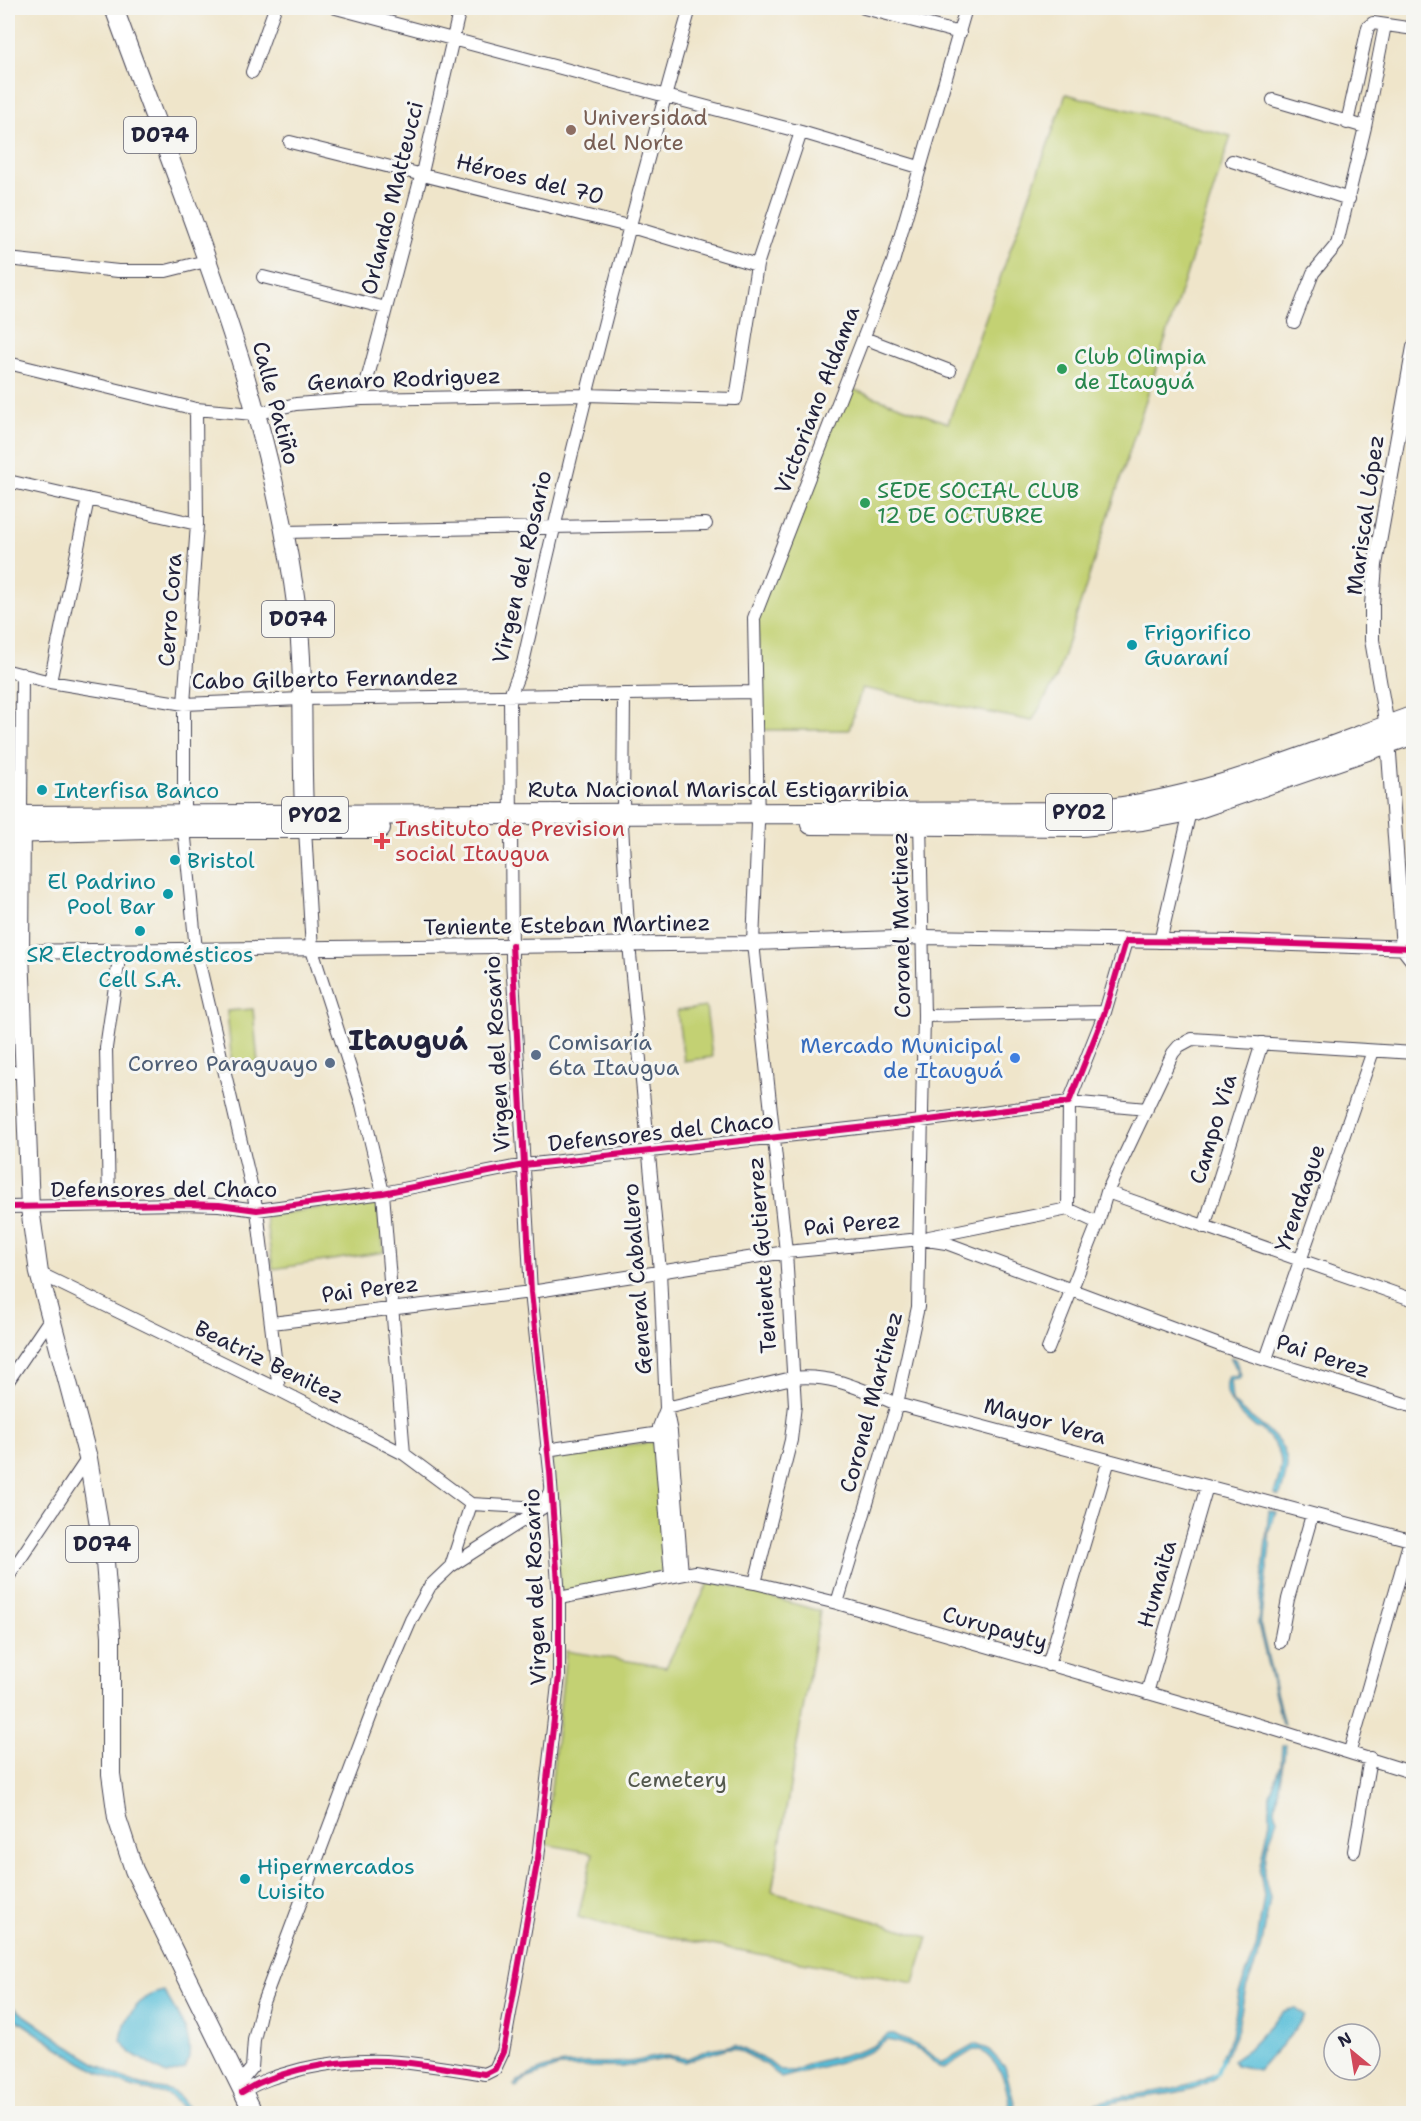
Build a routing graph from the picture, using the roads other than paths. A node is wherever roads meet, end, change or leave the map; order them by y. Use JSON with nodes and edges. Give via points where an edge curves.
{"nodes":[{"id":1,"x":114,"y":8,"type":"edge"},
{"id":2,"x":275,"y":8,"type":"edge"},
{"id":3,"x":336,"y":8,"type":"edge"},
{"id":4,"x":460,"y":8,"type":"edge"},
{"id":5,"x":690,"y":8,"type":"edge"},
{"id":6,"x":864,"y":8,"type":"edge"},
{"id":7,"x":966,"y":8,"type":"edge"},
{"id":8,"x":1385,"y":25,"type":"junction"},
{"id":9,"x":1413,"y":29,"type":"edge"},
{"id":10,"x":960,"y":33,"type":"junction"},
{"id":11,"x":452,"y":39,"type":"junction"},
{"id":12,"x":252,"y":72,"type":"dead end"},
{"id":13,"x":664,"y":97,"type":"junction"},
{"id":14,"x":1273,"y":100,"type":"dead end"},
{"id":15,"x":1347,"y":123,"type":"junction"},
{"id":16,"x":1365,"y":127,"type":"junction"},
{"id":17,"x":801,"y":132,"type":"junction"},
{"id":18,"x":290,"y":142,"type":"dead end"},
{"id":19,"x":1232,"y":161,"type":"dead end"},
{"id":20,"x":920,"y":167,"type":"junction"},
{"id":21,"x":422,"y":173,"type":"junction"},
{"id":22,"x":1349,"y":199,"type":"junction"},
{"id":23,"x":628,"y":226,"type":"junction"},
{"id":24,"x":8,"y":259,"type":"edge"},
{"id":25,"x":207,"y":261,"type":"junction"},
{"id":26,"x":758,"y":266,"type":"junction"},
{"id":27,"x":263,"y":277,"type":"dead end"},
{"id":28,"x":386,"y":308,"type":"junction"},
{"id":29,"x":1294,"y":322,"type":"dead end"},
{"id":30,"x":864,"y":338,"type":"junction"},
{"id":31,"x":1413,"y":347,"type":"edge"},
{"id":32,"x":8,"y":363,"type":"edge"},
{"id":33,"x":950,"y":371,"type":"dead end"},
{"id":34,"x":585,"y":395,"type":"junction"},
{"id":35,"x":362,"y":399,"type":"junction"},
{"id":36,"x":196,"y":409,"type":"junction"},
{"id":37,"x":254,"y":414,"type":"junction"},
{"id":38,"x":8,"y":481,"type":"edge"},
{"id":39,"x":88,"y":499,"type":"junction"},
{"id":40,"x":197,"y":524,"type":"junction"},
{"id":41,"x":706,"y":524,"type":"dead end"},
{"id":42,"x":554,"y":526,"type":"junction"},
{"id":43,"x":285,"y":532,"type":"junction"},
{"id":44,"x":8,"y":671,"type":"edge"},
{"id":45,"x":22,"y":674,"type":"junction"},
{"id":46,"x":50,"y":682,"type":"junction"},
{"id":47,"x":754,"y":692,"type":"junction"},
{"id":48,"x":624,"y":694,"type":"junction"},
{"id":49,"x":510,"y":696,"type":"junction"},
{"id":50,"x":302,"y":699,"type":"junction"},
{"id":51,"x":184,"y":704,"type":"junction"},
{"id":52,"x":1413,"y":716,"type":"edge"},
{"id":53,"x":1387,"y":734,"type":"junction"},
{"id":54,"x":1413,"y":734,"type":"edge"},
{"id":55,"x":1190,"y":811,"type":"junction"},
{"id":56,"x":758,"y":818,"type":"junction"},
{"id":57,"x":622,"y":819,"type":"junction"},
{"id":58,"x":920,"y":819,"type":"junction"},
{"id":59,"x":184,"y":821,"type":"junction"},
{"id":60,"x":511,"y":821,"type":"junction"},
{"id":61,"x":304,"y":822,"type":"junction"},
{"id":62,"x":14,"y":824,"type":"edge"},
{"id":63,"x":923,"y":937,"type":"junction"},
{"id":64,"x":1126,"y":942,"type":"junction"},
{"id":65,"x":1160,"y":942,"type":"junction"},
{"id":66,"x":753,"y":943,"type":"junction"},
{"id":67,"x":629,"y":944,"type":"junction"},
{"id":68,"x":512,"y":945,"type":"junction"},
{"id":69,"x":1408,"y":948,"type":"edge"},
{"id":70,"x":196,"y":950,"type":"junction"},
{"id":71,"x":312,"y":950,"type":"junction"},
{"id":72,"x":14,"y":952,"type":"edge"},
{"id":73,"x":120,"y":952,"type":"junction"},
{"id":74,"x":1413,"y":962,"type":"edge"},
{"id":75,"x":1105,"y":1012,"type":"junction"},
{"id":76,"x":924,"y":1016,"type":"junction"},
{"id":77,"x":1262,"y":1043,"type":"junction"},
{"id":78,"x":1373,"y":1051,"type":"junction"},
{"id":79,"x":1413,"y":1053,"type":"edge"},
{"id":80,"x":16,"y":1072,"type":"edge"},
{"id":81,"x":1069,"y":1102,"type":"junction"},
{"id":82,"x":1146,"y":1109,"type":"junction"},
{"id":83,"x":921,"y":1121,"type":"junction"},
{"id":84,"x":774,"y":1138,"type":"junction"},
{"id":85,"x":649,"y":1152,"type":"junction"},
{"id":86,"x":524,"y":1166,"type":"junction"},
{"id":87,"x":1107,"y":1192,"type":"junction"},
{"id":88,"x":383,"y":1193,"type":"junction"},
{"id":89,"x":109,"y":1205,"type":"junction"},
{"id":90,"x":8,"y":1207,"type":"edge"},
{"id":91,"x":30,"y":1208,"type":"junction"},
{"id":92,"x":1068,"y":1209,"type":"junction"},
{"id":93,"x":257,"y":1210,"type":"junction"},
{"id":94,"x":1098,"y":1223,"type":"junction"},
{"id":95,"x":1204,"y":1227,"type":"junction"},
{"id":96,"x":921,"y":1239,"type":"junction"},
{"id":97,"x":786,"y":1252,"type":"junction"},
{"id":98,"x":1300,"y":1262,"type":"junction"},
{"id":99,"x":660,"y":1271,"type":"junction"},
{"id":100,"x":39,"y":1273,"type":"junction"},
{"id":101,"x":1073,"y":1290,"type":"junction"},
{"id":102,"x":531,"y":1292,"type":"junction"},
{"id":103,"x":1413,"y":1300,"type":"edge"},
{"id":104,"x":392,"y":1308,"type":"junction"},
{"id":105,"x":50,"y":1319,"type":"junction"},
{"id":106,"x":272,"y":1323,"type":"junction"},
{"id":107,"x":1048,"y":1348,"type":"dead end"},
{"id":108,"x":1266,"y":1359,"type":"junction"},
{"id":109,"x":13,"y":1362,"type":"edge"},
{"id":110,"x":792,"y":1378,"type":"junction"},
{"id":111,"x":8,"y":1381,"type":"edge"},
{"id":112,"x":279,"y":1390,"type":"junction"},
{"id":113,"x":897,"y":1404,"type":"junction"},
{"id":114,"x":1413,"y":1407,"type":"edge"},
{"id":115,"x":666,"y":1408,"type":"junction"},
{"id":116,"x":665,"y":1429,"type":"junction"},
{"id":117,"x":546,"y":1446,"type":"junction"},
{"id":118,"x":404,"y":1454,"type":"junction"},
{"id":119,"x":88,"y":1458,"type":"junction"},
{"id":120,"x":1109,"y":1460,"type":"junction"},
{"id":121,"x":1207,"y":1486,"type":"junction"},
{"id":122,"x":549,"y":1492,"type":"junction"},
{"id":123,"x":471,"y":1504,"type":"junction"},
{"id":124,"x":542,"y":1508,"type":"junction"},
{"id":125,"x":1312,"y":1515,"type":"junction"},
{"id":126,"x":1412,"y":1540,"type":"edge"},
{"id":127,"x":451,"y":1566,"type":"junction"},
{"id":128,"x":676,"y":1575,"type":"junction"},
{"id":129,"x":8,"y":1577,"type":"edge"},
{"id":130,"x":755,"y":1582,"type":"junction"},
{"id":131,"x":558,"y":1598,"type":"junction"},
{"id":132,"x":837,"y":1603,"type":"junction"},
{"id":133,"x":1280,"y":1642,"type":"dead end"},
{"id":134,"x":1048,"y":1665,"type":"junction"},
{"id":135,"x":1147,"y":1693,"type":"junction"},
{"id":136,"x":1350,"y":1751,"type":"junction"},
{"id":137,"x":1370,"y":1758,"type":"junction"},
{"id":138,"x":1413,"y":1773,"type":"edge"},
{"id":139,"x":1354,"y":1851,"type":"dead end"},
{"id":140,"x":240,"y":2088,"type":"junction"},
{"id":141,"x":254,"y":2114,"type":"edge"}],
"edges":[{"from":1,"to":25,"type":"main road","name":"Calle Patiño","number":"D074"},
{"from":2,"to":12,"type":"street"},
{"from":3,"to":11,"type":"street"},
{"from":4,"to":11,"type":"street","name":"Orlando Matteucci"},
{"from":5,"to":13,"type":"street","name":"Virgen del Rosario"},
{"from":6,"to":10,"type":"street"},
{"from":7,"to":10,"type":"street","name":"Victoriano Aldama"},
{"from":8,"to":9,"type":"street"},
{"from":8,"to":15,"type":"street","via":[[1373,23],[1368,27]]},
{"from":8,"to":16,"type":"street"},
{"from":10,"to":20,"type":"street","name":"Victoriano Aldama"},
{"from":11,"to":13,"type":"street"},
{"from":11,"to":21,"type":"street","name":"Orlando Matteucci"},
{"from":13,"to":17,"type":"street"},
{"from":13,"to":23,"type":"street","name":"Virgen del Rosario"},
{"from":14,"to":15,"type":"street"},
{"from":15,"to":16,"type":"street"},
{"from":16,"to":22,"type":"street"},
{"from":17,"to":20,"type":"street"},
{"from":17,"to":26,"type":"street"},
{"from":18,"to":21,"type":"street","name":"Héroes del 70"},
{"from":19,"to":22,"type":"street"},
{"from":20,"to":30,"type":"street","name":"Victoriano Aldama","via":[[893,262]]},
{"from":21,"to":23,"type":"street","name":"Héroes del 70"},
{"from":21,"to":28,"type":"street","name":"Orlando Matteucci"},
{"from":22,"to":29,"type":"street","via":[[1337,244],[1313,273]]},
{"from":23,"to":26,"type":"street","name":"Héroes del 70"},
{"from":23,"to":34,"type":"street","name":"Virgen del Rosario"},
{"from":24,"to":25,"type":"street","via":[[138,271],[166,271]]},
{"from":25,"to":37,"type":"main road","name":"Calle Patiño","number":"D074"},
{"from":26,"to":34,"type":"street","name":"Genaro Rodriguez","via":[[736,399]]},
{"from":27,"to":28,"type":"street"},
{"from":28,"to":35,"type":"street","name":"Orlando Matteucci"},
{"from":30,"to":33,"type":"street"},
{"from":30,"to":47,"type":"street","name":"Victoriano Aldama","via":[[754,618]]},
{"from":31,"to":53,"type":"street","name":"Mariscal López","via":[[1375,565],[1372,640]]},
{"from":32,"to":36,"type":"street","name":"Genaro Rodriguez"},
{"from":34,"to":35,"type":"street","name":"Genaro Rodriguez"},
{"from":34,"to":42,"type":"street","name":"Virgen del Rosario"},
{"from":35,"to":37,"type":"street","name":"Genaro Rodriguez","via":[[296,404]]},
{"from":36,"to":37,"type":"street","name":"Genaro Rodriguez"},
{"from":36,"to":40,"type":"street","name":"Cerro Cora"},
{"from":37,"to":43,"type":"main road","name":"Calle Patiño","number":"D074"},
{"from":38,"to":39,"type":"street"},
{"from":39,"to":40,"type":"street"},
{"from":39,"to":46,"type":"street"},
{"from":40,"to":51,"type":"street","name":"Cerro Cora"},
{"from":41,"to":42,"type":"street"},
{"from":42,"to":43,"type":"street"},
{"from":42,"to":49,"type":"street","name":"Virgen del Rosario","via":[[523,663]]},
{"from":43,"to":50,"type":"main road","name":"Calle Patiño","number":"D074","via":[[297,612]]},
{"from":44,"to":45,"type":"street","name":"Cabo Gilberto Fernandez"},
{"from":45,"to":46,"type":"street","name":"Cabo Gilberto Fernandez"},
{"from":45,"to":62,"type":"street"},
{"from":46,"to":51,"type":"street","name":"Cabo Gilberto Fernandez"},
{"from":47,"to":48,"type":"street","name":"Cabo Gilberto Fernandez"},
{"from":47,"to":56,"type":"street","name":"Victoriano Aldama"},
{"from":48,"to":49,"type":"street","name":"Cabo Gilberto Fernandez"},
{"from":48,"to":57,"type":"street","name":"General Caballero"},
{"from":49,"to":50,"type":"street","name":"Cabo Gilberto Fernandez"},
{"from":49,"to":60,"type":"street","name":"Virgen del Rosario"},
{"from":50,"to":51,"type":"street","name":"Cabo Gilberto Fernandez"},
{"from":50,"to":61,"type":"main road","name":"Calle Patiño","number":"D074"},
{"from":51,"to":59,"type":"street","name":"Cerro Cora"},
{"from":52,"to":53,"type":"highway","name":"Ruta Nacional Mariscal Estigarribia","number":"PY02"},
{"from":53,"to":54,"type":"highway","name":"Ruta Nacional Mariscal Estigarribia","number":"PY02"},
{"from":53,"to":55,"type":"highway","name":"Ruta Nacional Mariscal Estigarribia","number":"PY02"},
{"from":53,"to":58,"type":"highway","name":"Ruta Nacional Mariscal Estigarribia","number":"PY02","via":[[1227,784],[1145,804],[1080,812]]},
{"from":53,"to":69,"type":"street","name":"Mariscal López"},
{"from":55,"to":58,"type":"highway","name":"Ruta Nacional Mariscal Estigarribia","number":"PY02","via":[[1091,825]]},
{"from":55,"to":65,"type":"street"},
{"from":56,"to":57,"type":"highway","name":"Ruta Nacional Mariscal Estigarribia","number":"PY02"},
{"from":56,"to":58,"type":"highway","name":"Ruta Nacional Mariscal Estigarribia","number":"PY02"},
{"from":56,"to":66,"type":"street","name":"Teniente Gutierrez"},
{"from":57,"to":60,"type":"highway","name":"Ruta Nacional Mariscal Estigarribia","number":"PY02"},
{"from":57,"to":67,"type":"street","name":"General Caballero"},
{"from":58,"to":63,"type":"street","name":"Coronel Martinez"},
{"from":59,"to":61,"type":"highway","name":"Ruta Nacional Mariscal Estigarribia","number":"PY02"},
{"from":59,"to":62,"type":"highway","name":"Ruta Nacional Mariscal Estigarribia","number":"PY02"},
{"from":59,"to":70,"type":"street","name":"Cerro Cora"},
{"from":60,"to":61,"type":"highway","name":"Ruta Nacional Mariscal Estigarribia","number":"PY02"},
{"from":60,"to":68,"type":"street","name":"Virgen del Rosario"},
{"from":61,"to":71,"type":"street"},
{"from":62,"to":72,"type":"main road","number":"D074"},
{"from":63,"to":64,"type":"street","name":"Teniente Esteban Martinez"},
{"from":63,"to":66,"type":"street","name":"Teniente Esteban Martinez"},
{"from":63,"to":76,"type":"street","name":"Coronel Martinez"},
{"from":64,"to":65,"type":"street","name":"Teniente Esteban Martinez"},
{"from":64,"to":75,"type":"street"},
{"from":65,"to":69,"type":"street","name":"Teniente Esteban Martinez"},
{"from":66,"to":67,"type":"street","name":"Teniente Esteban Martinez"},
{"from":66,"to":84,"type":"street","name":"Teniente Gutierrez"},
{"from":67,"to":68,"type":"street","name":"Teniente Esteban Martinez"},
{"from":67,"to":85,"type":"street","name":"General Caballero"},
{"from":68,"to":71,"type":"street","name":"Teniente Esteban Martinez"},
{"from":68,"to":86,"type":"street","name":"Virgen del Rosario"},
{"from":69,"to":74,"type":"street"},
{"from":70,"to":71,"type":"street","name":"Teniente Esteban Martinez"},
{"from":70,"to":73,"type":"street","name":"Teniente Esteban Martinez"},
{"from":70,"to":93,"type":"street","name":"Cerro Cora"},
{"from":71,"to":88,"type":"street","via":[[362,1106]]},
{"from":72,"to":73,"type":"street","name":"Teniente Esteban Martinez"},
{"from":72,"to":80,"type":"main road","number":"D074"},
{"from":73,"to":89,"type":"street","via":[[106,1048]]},
{"from":75,"to":76,"type":"street"},
{"from":75,"to":81,"type":"street"},
{"from":76,"to":83,"type":"street","name":"Coronel Martinez"},
{"from":77,"to":78,"type":"street"},
{"from":77,"to":82,"type":"street","via":[[1187,1041],[1173,1053]]},
{"from":77,"to":95,"type":"street","name":"Campo Via"},
{"from":78,"to":79,"type":"street"},
{"from":78,"to":98,"type":"street","name":"Yrendague"},
{"from":80,"to":91,"type":"main road","number":"D074"},
{"from":81,"to":82,"type":"street","name":"Defensores del Chaco"},
{"from":81,"to":83,"type":"street","name":"Defensores del Chaco"},
{"from":81,"to":92,"type":"street"},
{"from":82,"to":87,"type":"street"},
{"from":83,"to":84,"type":"street","name":"Defensores del Chaco"},
{"from":83,"to":96,"type":"street","name":"Coronel Martinez"},
{"from":84,"to":85,"type":"street","name":"Defensores del Chaco"},
{"from":84,"to":97,"type":"street","name":"Teniente Gutierrez"},
{"from":85,"to":86,"type":"street","name":"Defensores del Chaco"},
{"from":85,"to":99,"type":"street","name":"General Caballero"},
{"from":86,"to":88,"type":"street","name":"Defensores del Chaco"},
{"from":86,"to":102,"type":"street","name":"Virgen del Rosario"},
{"from":87,"to":94,"type":"street"},
{"from":87,"to":95,"type":"street"},
{"from":88,"to":93,"type":"street","name":"Defensores del Chaco"},
{"from":88,"to":104,"type":"street"},
{"from":89,"to":91,"type":"street","name":"Defensores del Chaco"},
{"from":89,"to":93,"type":"street","name":"Defensores del Chaco","via":[[219,1205]]},
{"from":90,"to":91,"type":"street","name":"Defensores del Chaco"},
{"from":91,"to":100,"type":"main road","number":"D074"},
{"from":92,"to":94,"type":"street"},
{"from":92,"to":96,"type":"street"},
{"from":93,"to":106,"type":"street","name":"Cerro Cora"},
{"from":94,"to":101,"type":"street"},
{"from":95,"to":98,"type":"street"},
{"from":96,"to":97,"type":"street","name":"Pai Perez"},
{"from":96,"to":101,"type":"street","name":"Pai Perez","via":[[946,1243]]},
{"from":96,"to":113,"type":"street","name":"Coronel Martinez","via":[[918,1307]]},
{"from":97,"to":99,"type":"street","name":"Pai Perez"},
{"from":97,"to":110,"type":"street","name":"Teniente Gutierrez"},
{"from":98,"to":103,"type":"street"},
{"from":98,"to":108,"type":"street","name":"Yrendague"},
{"from":99,"to":102,"type":"street","name":"Pai Perez"},
{"from":99,"to":115,"type":"street","name":"General Caballero"},
{"from":100,"to":105,"type":"main road","number":"D074"},
{"from":100,"to":112,"type":"street","name":"Beatriz Benitez"},
{"from":101,"to":107,"type":"street"},
{"from":101,"to":108,"type":"street","name":"Pai Perez"},
{"from":102,"to":104,"type":"street","name":"Pai Perez"},
{"from":102,"to":117,"type":"street","name":"Virgen del Rosario"},
{"from":104,"to":106,"type":"street","name":"Pai Perez"},
{"from":104,"to":118,"type":"street"},
{"from":105,"to":109,"type":"street"},
{"from":105,"to":119,"type":"main road","number":"D074"},
{"from":106,"to":112,"type":"street","name":"Cerro Cora"},
{"from":108,"to":114,"type":"street","name":"Pai Perez"},
{"from":109,"to":111,"type":"street"},
{"from":110,"to":113,"type":"street","name":"Mayor Vera","via":[[834,1378]]},
{"from":110,"to":115,"type":"street","name":"Mayor Vera"},
{"from":110,"to":130,"type":"street","name":"Teniente Gutierrez","via":[[795,1405],[791,1440]]},
{"from":112,"to":118,"type":"street","name":"Beatriz Benitez"},
{"from":113,"to":120,"type":"street","name":"Mayor Vera"},
{"from":113,"to":132,"type":"street","name":"Coronel Martinez"},
{"from":115,"to":116,"type":"street","name":"General Caballero"},
{"from":116,"to":117,"type":"street"},
{"from":116,"to":128,"type":"street","name":"General Caballero"},
{"from":117,"to":122,"type":"street","name":"Virgen del Rosario"},
{"from":118,"to":123,"type":"street","name":"Beatriz Benitez"},
{"from":119,"to":129,"type":"street"},
{"from":119,"to":140,"type":"main road","number":"D074","via":[[105,1562],[111,1636],[111,1774],[117,1818],[134,1870]]},
{"from":120,"to":121,"type":"street","name":"Mayor Vera"},
{"from":120,"to":134,"type":"street"},
{"from":121,"to":125,"type":"street","name":"Mayor Vera"},
{"from":121,"to":135,"type":"street","name":"Humaita"},
{"from":122,"to":124,"type":"street"},
{"from":122,"to":131,"type":"street","name":"Virgen del Rosario"},
{"from":123,"to":124,"type":"street"},
{"from":123,"to":127,"type":"street"},
{"from":124,"to":127,"type":"street"},
{"from":125,"to":126,"type":"street","name":"Mayor Vera"},
{"from":125,"to":133,"type":"street"},
{"from":126,"to":136,"type":"street"},
{"from":127,"to":140,"type":"street","via":[[430,1586],[411,1620],[377,1699],[262,2005],[252,2068]]},
{"from":128,"to":130,"type":"street","name":"Curupayty","via":[[695,1572]]},
{"from":128,"to":131,"type":"street","name":"Curupayty"},
{"from":130,"to":132,"type":"street","name":"Curupayty"},
{"from":131,"to":140,"type":"street","name":"Virgen del Rosario","via":[[560,1676],[538,1858],[498,2065],[485,2074],[409,2062],[350,2060],[274,2076]]},
{"from":132,"to":134,"type":"street","name":"Curupayty"},
{"from":134,"to":135,"type":"street","name":"Curupayty"},
{"from":135,"to":136,"type":"street","name":"Curupayty"},
{"from":136,"to":137,"type":"street","name":"Curupayty"},
{"from":137,"to":138,"type":"street","name":"Curupayty"},
{"from":137,"to":139,"type":"street"},
{"from":140,"to":141,"type":"main road","number":"D074"}]}
